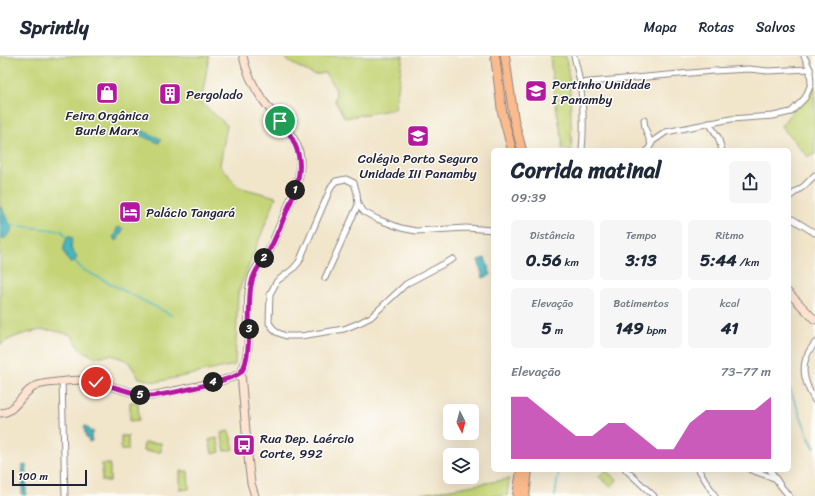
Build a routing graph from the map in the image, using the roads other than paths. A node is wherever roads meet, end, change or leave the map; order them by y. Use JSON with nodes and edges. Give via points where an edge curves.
{"nodes":[{"id":1,"x":243,"y":56,"type":"edge"},
{"id":2,"x":494,"y":56,"type":"edge"},
{"id":3,"x":505,"y":56,"type":"edge"},
{"id":4,"x":574,"y":56,"type":"edge"},
{"id":5,"x":804,"y":56,"type":"edge"},
{"id":6,"x":810,"y":70,"type":"junction"},
{"id":7,"x":579,"y":83,"type":"junction"},
{"id":8,"x":644,"y":120,"type":"dead end"},
{"id":9,"x":709,"y":123,"type":"junction"},
{"id":10,"x":651,"y":144,"type":"junction"},
{"id":11,"x":512,"y":148,"type":"edge"},
{"id":12,"x":521,"y":148,"type":"edge"},
{"id":13,"x":582,"y":148,"type":"edge"},
{"id":14,"x":649,"y":148,"type":"edge"},
{"id":15,"x":721,"y":148,"type":"edge"},
{"id":16,"x":815,"y":175,"type":"edge"},
{"id":17,"x":791,"y":196,"type":"edge"},
{"id":18,"x":358,"y":205,"type":"junction"},
{"id":19,"x":791,"y":218,"type":"edge"},
{"id":20,"x":491,"y":230,"type":"edge"},
{"id":21,"x":815,"y":233,"type":"edge"},
{"id":22,"x":453,"y":259,"type":"dead end"},
{"id":23,"x":325,"y":278,"type":"dead end"},
{"id":24,"x":791,"y":295,"type":"edge"},
{"id":25,"x":815,"y":320,"type":"edge"},
{"id":26,"x":815,"y":343,"type":"edge"},
{"id":27,"x":241,"y":373,"type":"junction"},
{"id":28,"x":62,"y":381,"type":"junction"},
{"id":29,"x":815,"y":401,"type":"edge"},
{"id":30,"x":0,"y":414,"type":"edge"},
{"id":31,"x":521,"y":472,"type":"edge"},
{"id":32,"x":528,"y":472,"type":"edge"},
{"id":33,"x":628,"y":472,"type":"edge"},
{"id":34,"x":700,"y":472,"type":"edge"},
{"id":35,"x":756,"y":472,"type":"edge"},
{"id":36,"x":771,"y":472,"type":"edge"},
{"id":37,"x":775,"y":479,"type":"junction"},
{"id":38,"x":65,"y":496,"type":"edge"},
{"id":39,"x":255,"y":496,"type":"edge"},
{"id":40,"x":518,"y":496,"type":"edge"},
{"id":41,"x":525,"y":496,"type":"edge"},
{"id":42,"x":654,"y":496,"type":"edge"},
{"id":43,"x":715,"y":496,"type":"edge"},
{"id":44,"x":790,"y":496,"type":"edge"}],
"edges":[{"from":1,"to":27,"type":"street","via":[[251,81],[293,138],[300,161],[297,182],[288,207],[270,249],[253,275],[248,346]]},
{"from":2,"to":11,"type":"main road","via":[[502,112]]},
{"from":3,"to":12,"type":"main road","via":[[514,120]]},
{"from":4,"to":7,"type":"street"},
{"from":5,"to":6,"type":"street"},
{"from":6,"to":7,"type":"street","via":[[713,71]]},
{"from":6,"to":9,"type":"street","via":[[809,92],[791,112]]},
{"from":7,"to":13,"type":"street"},
{"from":8,"to":10,"type":"street"},
{"from":9,"to":10,"type":"street","via":[[666,132],[656,137]]},
{"from":9,"to":15,"type":"street"},
{"from":10,"to":14,"type":"street"},
{"from":16,"to":17,"type":"street"},
{"from":18,"to":20,"type":"street","via":[[370,216],[416,231],[466,228]]},
{"from":18,"to":22,"type":"street","via":[[354,183],[346,179],[336,181],[332,185],[299,262],[276,281],[270,294],[269,323],[276,332],[294,337],[344,329],[359,323],[371,316],[406,284]]},
{"from":18,"to":23,"type":"street"},
{"from":19,"to":21,"type":"street"},
{"from":24,"to":25,"type":"street"},
{"from":26,"to":29,"type":"street","via":[[807,355],[804,368],[806,384]]},
{"from":27,"to":28,"type":"street","via":[[217,382],[151,396],[87,380]]},
{"from":27,"to":39,"type":"street","via":[[249,467]]},
{"from":28,"to":30,"type":"street","via":[[30,389],[11,409]]},
{"from":28,"to":38,"type":"street"},
{"from":31,"to":40,"type":"main road"},
{"from":32,"to":41,"type":"main road"},
{"from":33,"to":42,"type":"street"},
{"from":34,"to":43,"type":"street"},
{"from":35,"to":37,"type":"street"},
{"from":36,"to":37,"type":"street"},
{"from":37,"to":44,"type":"street"}]}
